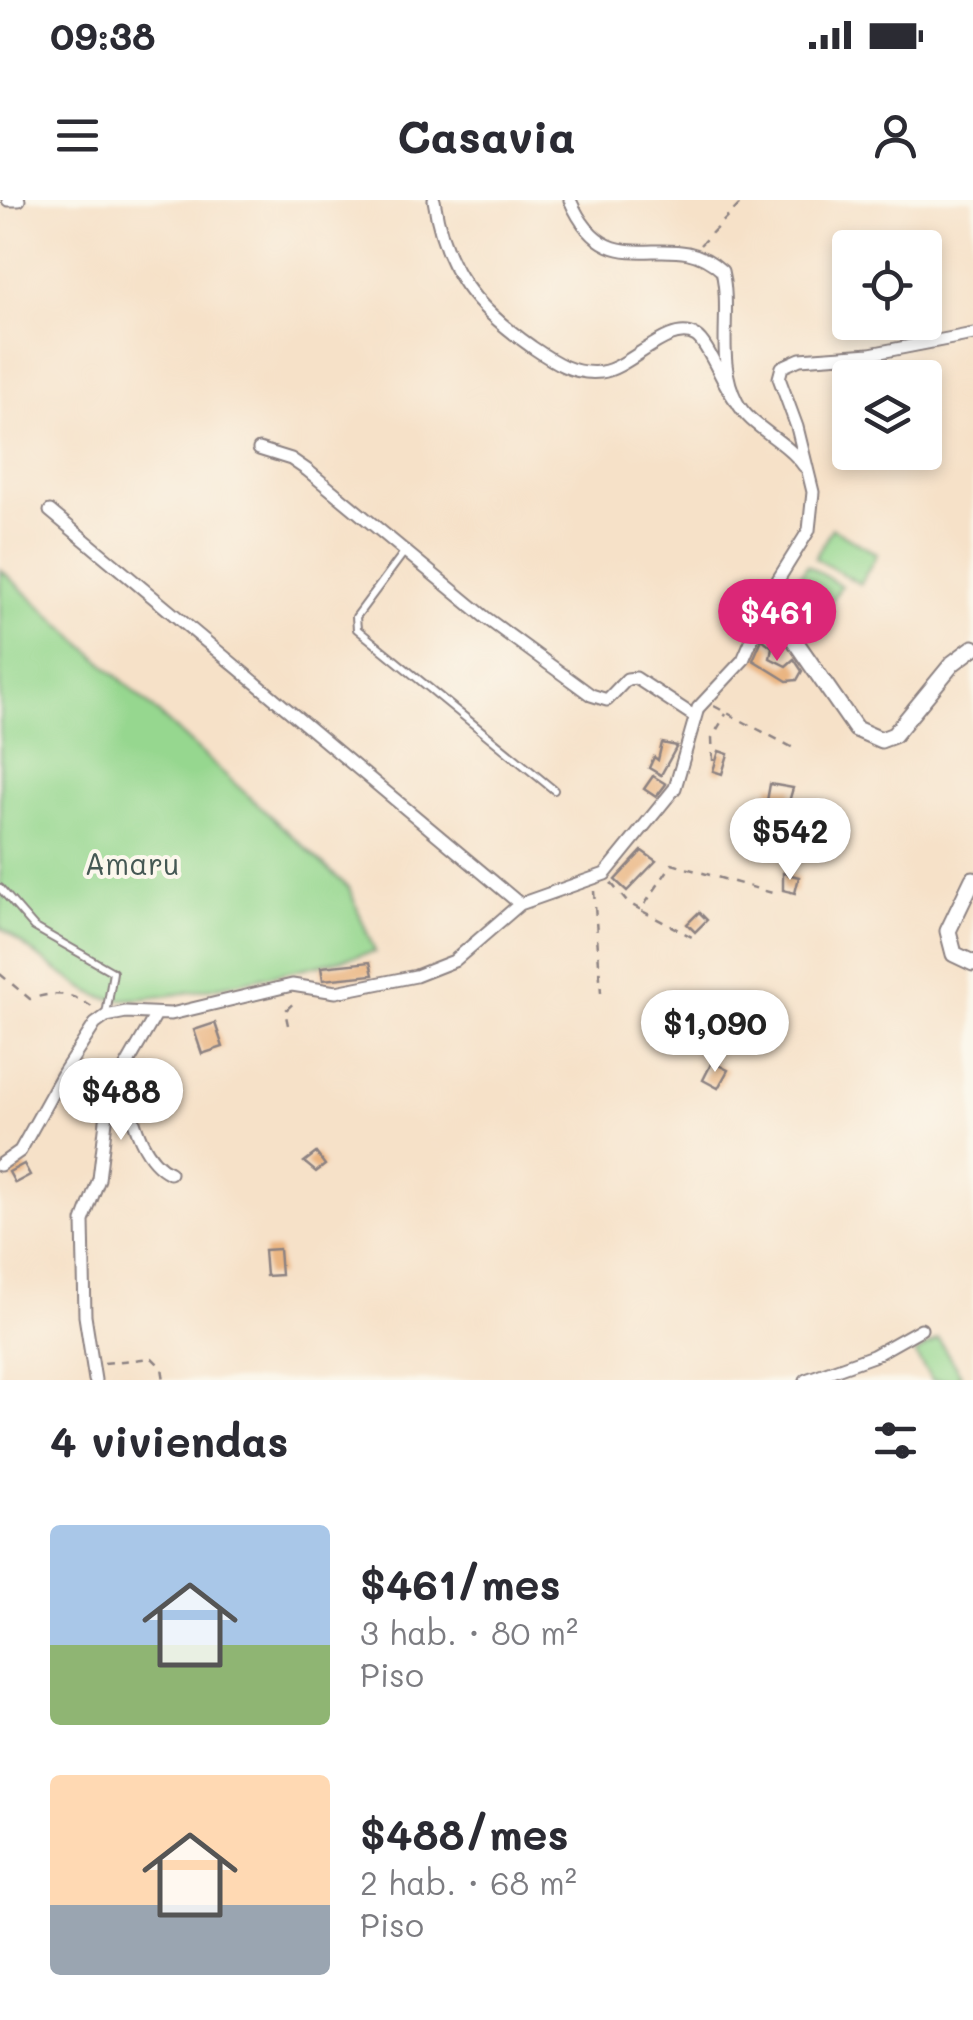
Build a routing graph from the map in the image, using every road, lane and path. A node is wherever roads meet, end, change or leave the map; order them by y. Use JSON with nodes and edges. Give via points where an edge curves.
{"nodes":[{"id":1,"x":8,"y":200,"type":"edge"},
{"id":2,"x":20,"y":200,"type":"edge"},
{"id":3,"x":434,"y":200,"type":"edge"},
{"id":4,"x":570,"y":200,"type":"edge"},
{"id":5,"x":744,"y":200,"type":"edge"},
{"id":6,"x":691,"y":254,"type":"junction"},
{"id":7,"x":973,"y":334,"type":"edge"},
{"id":8,"x":736,"y":401,"type":"junction"},
{"id":9,"x":259,"y":449,"type":"dead end"},
{"id":10,"x":807,"y":469,"type":"junction"},
{"id":11,"x":50,"y":511,"type":"dead end"},
{"id":12,"x":404,"y":551,"type":"junction"},
{"id":13,"x":770,"y":606,"type":"junction"},
{"id":14,"x":973,"y":648,"type":"edge"},
{"id":15,"x":704,"y":701,"type":"junction"},
{"id":16,"x":726,"y":712,"type":"junction"},
{"id":17,"x":694,"y":716,"type":"junction"},
{"id":18,"x":797,"y":750,"type":"dead end"},
{"id":19,"x":713,"y":762,"type":"dead end"},
{"id":20,"x":554,"y":790,"type":"dead end"},
{"id":21,"x":599,"y":877,"type":"junction"},
{"id":22,"x":973,"y":878,"type":"edge"},
{"id":23,"x":0,"y":888,"type":"edge"},
{"id":24,"x":779,"y":895,"type":"dead end"},
{"id":25,"x":520,"y":904,"type":"junction"},
{"id":26,"x":641,"y":910,"type":"junction"},
{"id":27,"x":692,"y":937,"type":"dead end"},
{"id":28,"x":973,"y":962,"type":"edge"},
{"id":29,"x":0,"y":974,"type":"edge"},
{"id":30,"x":311,"y":988,"type":"junction"},
{"id":31,"x":601,"y":993,"type":"dead end"},
{"id":32,"x":106,"y":1016,"type":"junction"},
{"id":33,"x":155,"y":1016,"type":"junction"},
{"id":34,"x":288,"y":1025,"type":"dead end"},
{"id":35,"x":119,"y":1073,"type":"junction"},
{"id":36,"x":0,"y":1165,"type":"edge"},
{"id":37,"x":170,"y":1173,"type":"dead end"},
{"id":38,"x":921,"y":1329,"type":"dead end"},
{"id":39,"x":93,"y":1364,"type":"junction"},
{"id":40,"x":95,"y":1380,"type":"edge"},
{"id":41,"x":164,"y":1380,"type":"edge"},
{"id":42,"x":806,"y":1380,"type":"edge"}],
"edges":[{"from":1,"to":2,"type":"street"},
{"from":3,"to":8,"type":"street","via":[[444,243],[479,304],[560,365],[588,373],[622,368],[660,340],[687,333],[704,344]]},
{"from":4,"to":6,"type":"street","via":[[594,240],[606,246]]},
{"from":5,"to":6,"type":"path"},
{"from":6,"to":8,"type":"street","via":[[722,272],[721,329]]},
{"from":7,"to":10,"type":"street","via":[[787,363],[779,378]]},
{"from":8,"to":10,"type":"street"},
{"from":9,"to":12,"type":"street","via":[[307,470]]},
{"from":10,"to":13,"type":"street","via":[[814,517]]},
{"from":11,"to":25,"type":"street"},
{"from":12,"to":17,"type":"street","via":[[591,695],[607,700],[636,678]]},
{"from":12,"to":20,"type":"lane","via":[[356,617],[357,629]]},
{"from":13,"to":14,"type":"street","via":[[856,728],[881,740],[894,736]]},
{"from":13,"to":15,"type":"street","via":[[743,660]]},
{"from":15,"to":16,"type":"path"},
{"from":15,"to":17,"type":"street"},
{"from":16,"to":18,"type":"path"},
{"from":16,"to":19,"type":"path","via":[[712,738]]},
{"from":17,"to":21,"type":"street","via":[[675,788]]},
{"from":21,"to":25,"type":"street"},
{"from":21,"to":26,"type":"path"},
{"from":21,"to":31,"type":"path"},
{"from":22,"to":28,"type":"street","via":[[948,931],[954,954]]},
{"from":23,"to":32,"type":"lane","via":[[34,927],[113,972]]},
{"from":24,"to":26,"type":"path","via":[[672,864]]},
{"from":25,"to":30,"type":"street","via":[[437,968],[356,990]]},
{"from":26,"to":27,"type":"path"},
{"from":29,"to":32,"type":"path","via":[[30,999],[42,992],[71,994]]},
{"from":30,"to":33,"type":"street","via":[[292,985]]},
{"from":30,"to":34,"type":"path","via":[[285,1011]]},
{"from":32,"to":33,"type":"street"},
{"from":32,"to":36,"type":"street","via":[[64,1072],[20,1150]]},
{"from":33,"to":35,"type":"street"},
{"from":35,"to":37,"type":"street","via":[[147,1153]]},
{"from":35,"to":39,"type":"street","via":[[82,1240]]},
{"from":38,"to":42,"type":"street","via":[[873,1356]]},
{"from":39,"to":40,"type":"street"},
{"from":39,"to":41,"type":"path","via":[[152,1358]]}]}
